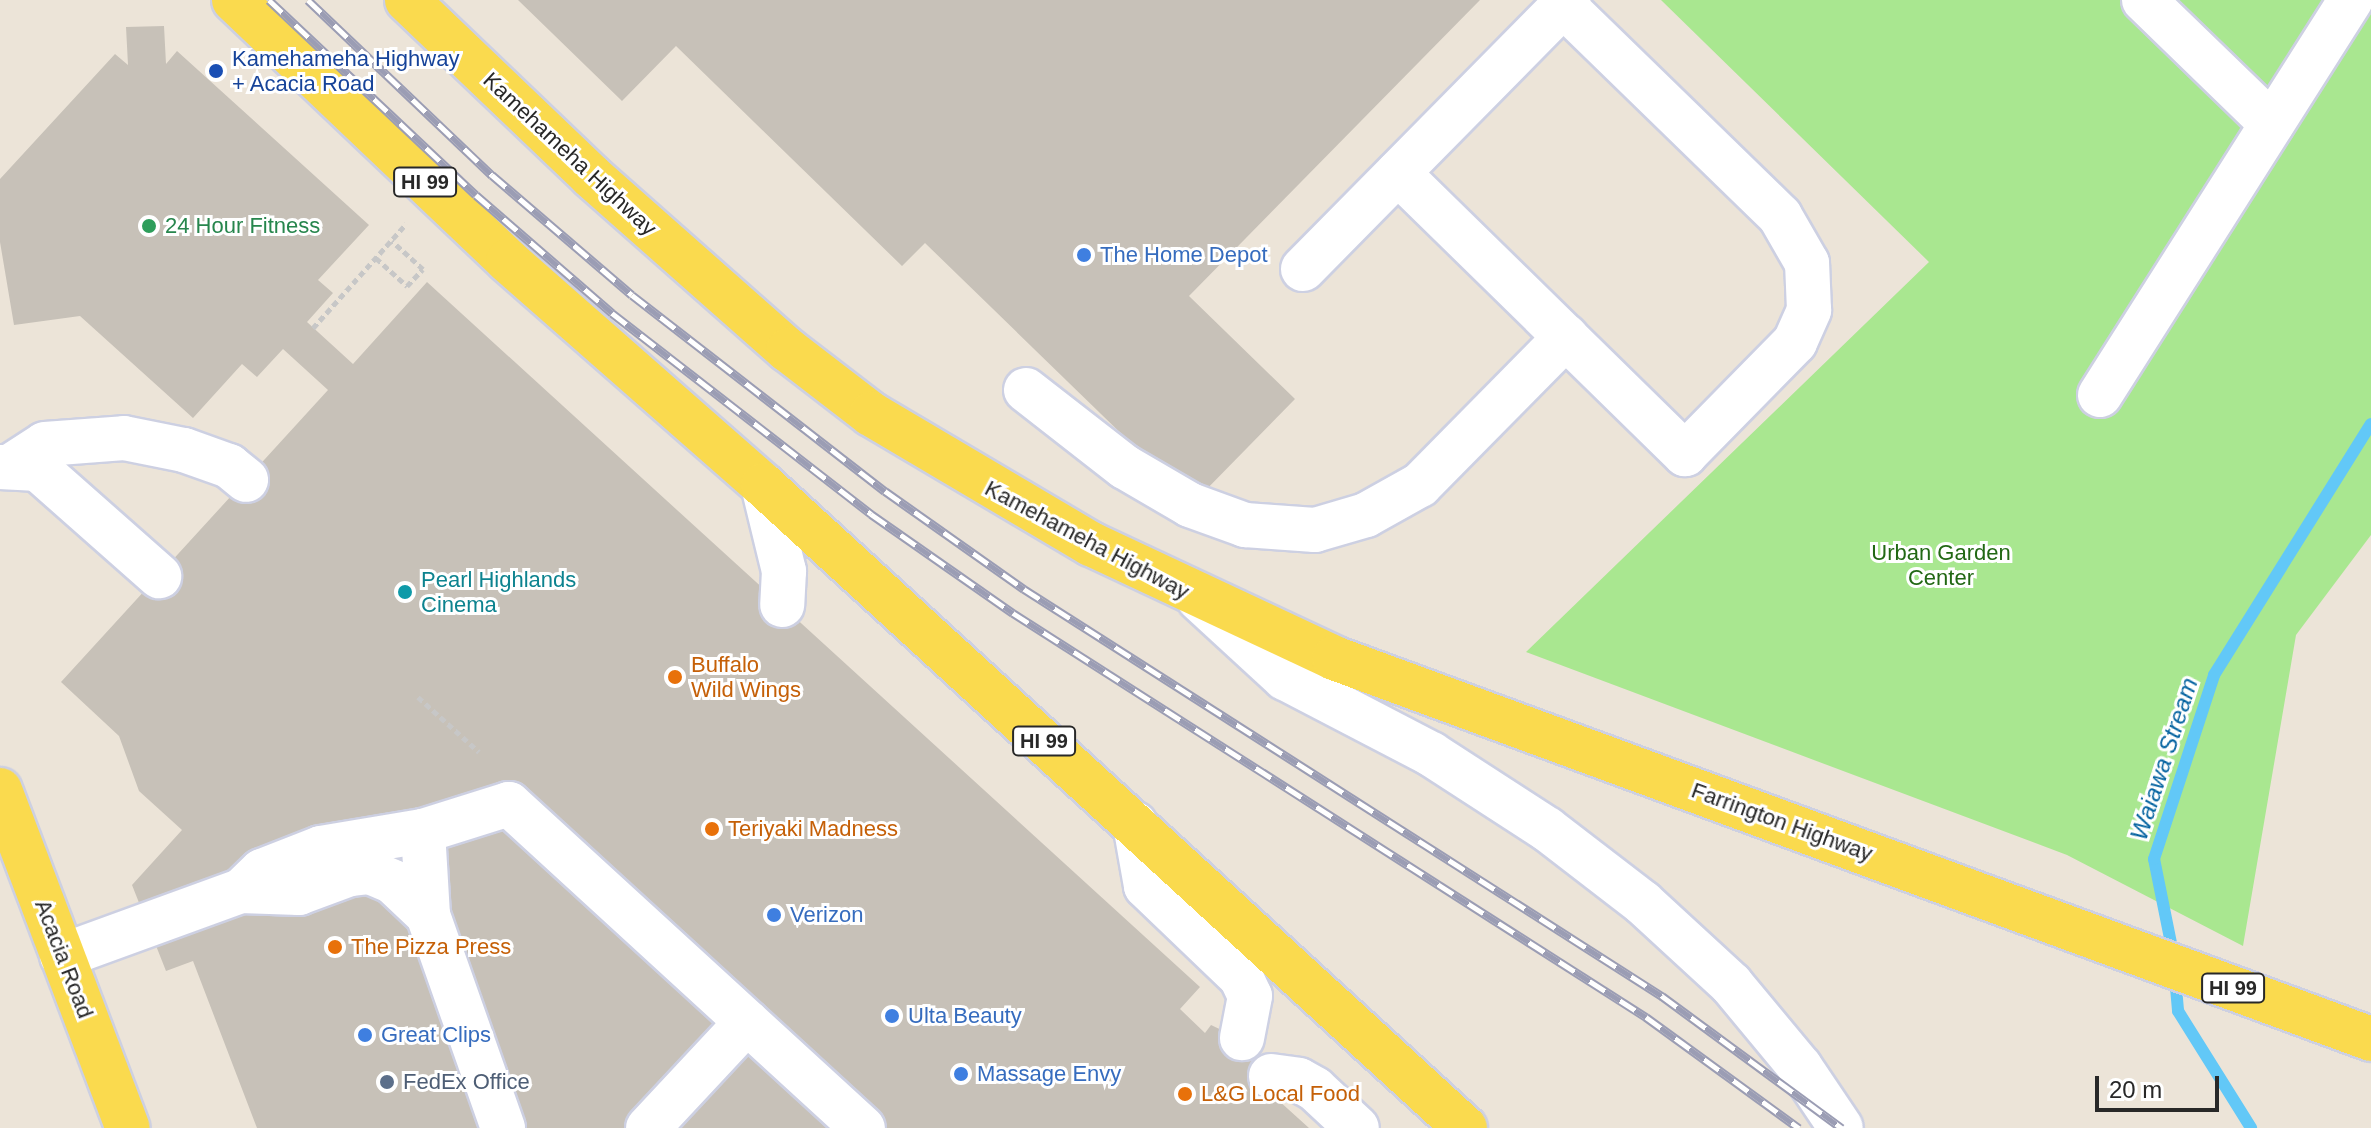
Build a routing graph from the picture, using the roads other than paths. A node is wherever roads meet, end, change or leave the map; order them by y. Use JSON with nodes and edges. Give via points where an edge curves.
{"nodes":[{"id":1,"x":234,"y":0,"type":"edge"},
{"id":2,"x":407,"y":0,"type":"edge"},
{"id":3,"x":2144,"y":0,"type":"edge"},
{"id":4,"x":2351,"y":0,"type":"edge"},
{"id":5,"x":1565,"y":2,"type":"edge"},
{"id":6,"x":2272,"y":124,"type":"junction"},
{"id":7,"x":1398,"y":173,"type":"junction"},
{"id":8,"x":1303,"y":269,"type":"dead end"},
{"id":9,"x":1566,"y":337,"type":"junction"},
{"id":10,"x":1026,"y":390,"type":"dead end"},
{"id":11,"x":2100,"y":395,"type":"dead end"},
{"id":12,"x":5,"y":467,"type":"edge"},
{"id":13,"x":246,"y":480,"type":"dead end"},
{"id":14,"x":763,"y":485,"type":"junction"},
{"id":15,"x":159,"y":576,"type":"dead end"},
{"id":16,"x":1196,"y":597,"type":"junction"},
{"id":17,"x":782,"y":605,"type":"dead end"},
{"id":18,"x":0,"y":790,"type":"edge"},
{"id":19,"x":1135,"y":824,"type":"junction"},
{"id":20,"x":423,"y":831,"type":"junction"},
{"id":21,"x":241,"y":891,"type":"junction"},
{"id":22,"x":428,"y":915,"type":"junction"},
{"id":23,"x":62,"y":956,"type":"junction"},
{"id":24,"x":747,"y":1022,"type":"junction"},
{"id":25,"x":1242,"y":1038,"type":"dead end"},
{"id":26,"x":2371,"y":1039,"type":"edge"},
{"id":27,"x":1271,"y":1076,"type":"dead end"},
{"id":28,"x":128,"y":1128,"type":"edge"},
{"id":29,"x":503,"y":1128,"type":"edge"},
{"id":30,"x":648,"y":1128,"type":"edge"},
{"id":31,"x":863,"y":1128,"type":"edge"},
{"id":32,"x":1357,"y":1128,"type":"edge"},
{"id":33,"x":1465,"y":1128,"type":"edge"},
{"id":34,"x":1841,"y":1128,"type":"edge"}],
"edges":[{"from":1,"to":14,"type":"main road","number":"HI 99","via":[[508,261]]},
{"from":2,"to":16,"type":"main road","name":"Kamehameha Highway","number":"HI 99","via":[[668,245],[871,414],[977,481]]},
{"from":3,"to":6,"type":"street"},
{"from":4,"to":6,"type":"street"},
{"from":5,"to":7,"type":"street"},
{"from":5,"to":9,"type":"street","via":[[1780,216],[1807,263],[1809,310],[1795,342],[1685,454]]},
{"from":6,"to":11,"type":"street"},
{"from":7,"to":8,"type":"street"},
{"from":7,"to":9,"type":"street"},
{"from":9,"to":10,"type":"street","via":[[1420,485],[1366,515],[1315,530],[1245,525],[1190,505],[1125,467]]},
{"from":12,"to":13,"type":"street","via":[[45,444],[124,438],[184,450],[229,466]]},
{"from":12,"to":15,"type":"street","via":[[38,469]]},
{"from":14,"to":17,"type":"street","via":[[784,571]]},
{"from":14,"to":19,"type":"main road","number":"HI 99"},
{"from":16,"to":26,"type":"main road","name":"Farrington Highway","number":"HI 99","via":[[1334,658]]},
{"from":16,"to":34,"type":"street","name":"Kamehameha Highway","via":[[1285,678],[1431,754],[1547,829],[1643,903],[1731,984],[1800,1067]]},
{"from":18,"to":23,"type":"main road","name":"Acacia Road"},
{"from":19,"to":25,"type":"street","via":[[1146,886],[1241,977],[1250,1013]]},
{"from":19,"to":33,"type":"main road","number":"HI 99"},
{"from":20,"to":21,"type":"street","via":[[321,848],[262,871]]},
{"from":20,"to":22,"type":"street"},
{"from":20,"to":24,"type":"street","via":[[509,804]]},
{"from":21,"to":22,"type":"street","via":[[299,893],[370,872],[393,882]]},
{"from":21,"to":23,"type":"street"},
{"from":22,"to":29,"type":"street"},
{"from":23,"to":28,"type":"main road","name":"Acacia Road"},
{"from":24,"to":30,"type":"street"},
{"from":24,"to":31,"type":"street"},
{"from":27,"to":32,"type":"street","via":[[1299,1080],[1315,1089]]}]}
